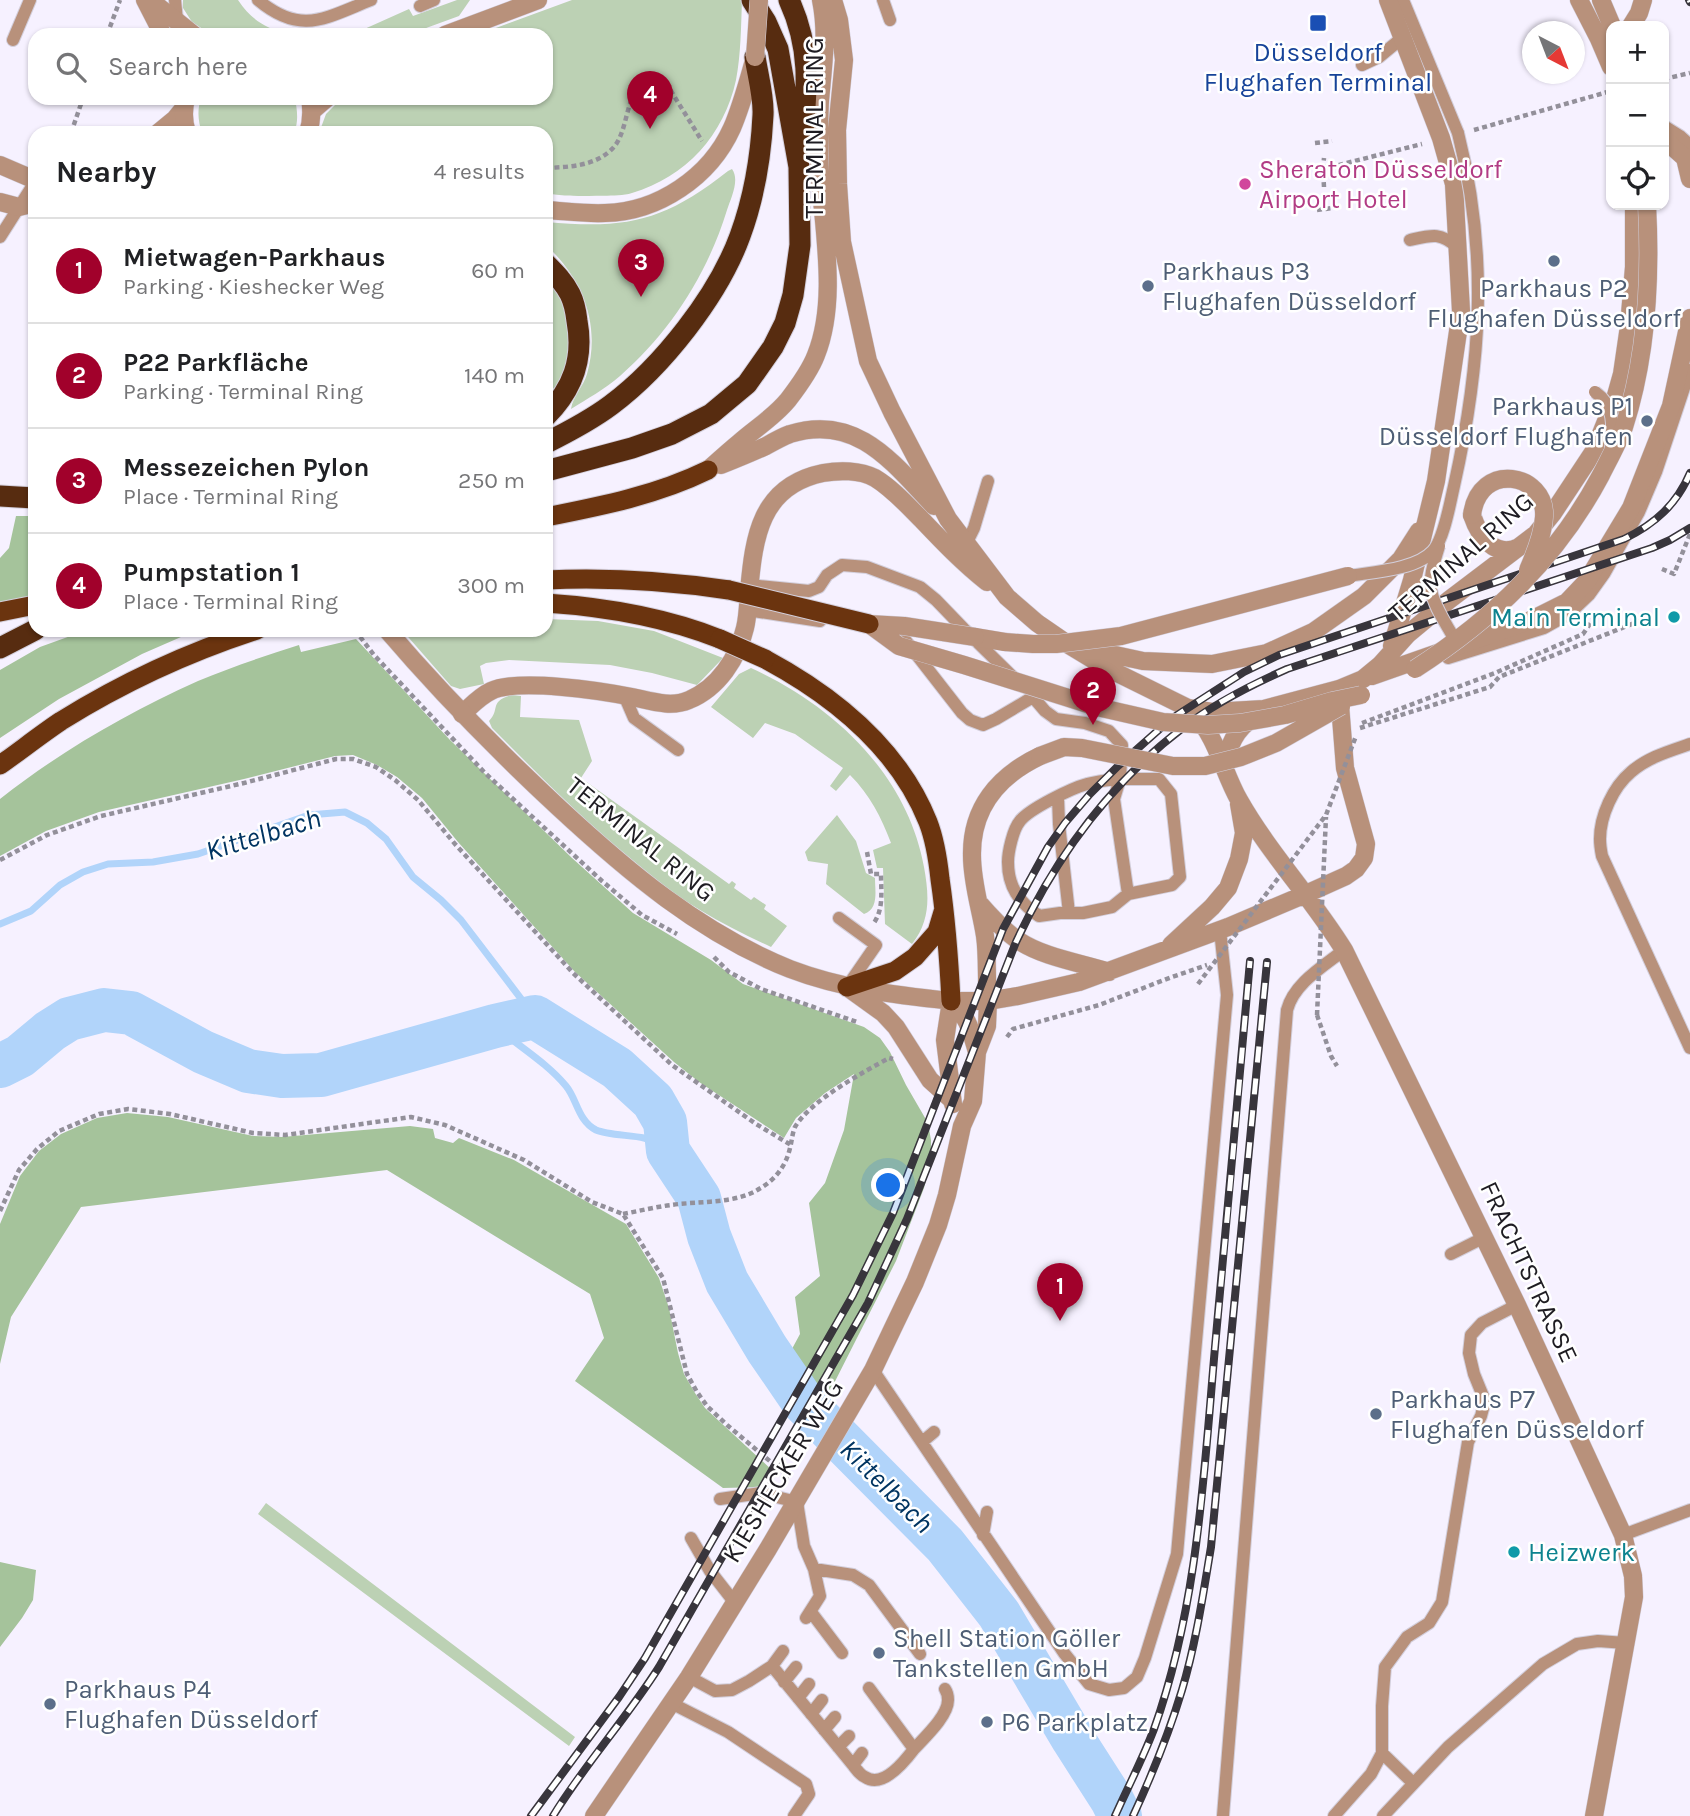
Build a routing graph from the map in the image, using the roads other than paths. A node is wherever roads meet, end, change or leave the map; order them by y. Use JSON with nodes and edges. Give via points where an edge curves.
{"nodes":[{"id":1,"x":30,"y":0,"type":"edge"},
{"id":2,"x":148,"y":0,"type":"edge"},
{"id":3,"x":175,"y":0,"type":"edge"},
{"id":4,"x":258,"y":0,"type":"edge"},
{"id":5,"x":371,"y":0,"type":"edge"},
{"id":6,"x":434,"y":0,"type":"edge"},
{"id":7,"x":538,"y":0,"type":"edge"},
{"id":8,"x":752,"y":0,"type":"edge"},
{"id":9,"x":759,"y":0,"type":"edge"},
{"id":10,"x":789,"y":0,"type":"edge"},
{"id":11,"x":821,"y":0,"type":"edge"},
{"id":12,"x":834,"y":0,"type":"edge"},
{"id":13,"x":883,"y":0,"type":"edge"},
{"id":14,"x":1388,"y":0,"type":"edge"},
{"id":15,"x":1403,"y":0,"type":"edge"},
{"id":16,"x":1579,"y":0,"type":"edge"},
{"id":17,"x":1601,"y":0,"type":"edge"},
{"id":18,"x":1643,"y":0,"type":"edge"},
{"id":19,"x":1652,"y":0,"type":"edge"},
{"id":20,"x":420,"y":6,"type":"dead end"},
{"id":21,"x":177,"y":20,"type":"junction"},
{"id":22,"x":890,"y":20,"type":"dead end"},
{"id":23,"x":1610,"y":21,"type":"edge"},
{"id":24,"x":1634,"y":21,"type":"edge"},
{"id":25,"x":1642,"y":21,"type":"edge"},
{"id":26,"x":160,"y":28,"type":"edge"},
{"id":27,"x":186,"y":28,"type":"edge"},
{"id":28,"x":464,"y":28,"type":"edge"},
{"id":29,"x":1402,"y":38,"type":"junction"},
{"id":30,"x":13,"y":40,"type":"dead end"},
{"id":31,"x":1606,"y":54,"type":"edge"},
{"id":32,"x":755,"y":57,"type":"junction"},
{"id":33,"x":1362,"y":65,"type":"dead end"},
{"id":34,"x":184,"y":105,"type":"edge"},
{"id":35,"x":185,"y":105,"type":"edge"},
{"id":36,"x":311,"y":105,"type":"edge"},
{"id":37,"x":166,"y":126,"type":"edge"},
{"id":38,"x":185,"y":126,"type":"edge"},
{"id":39,"x":310,"y":126,"type":"edge"},
{"id":40,"x":1669,"y":129,"type":"edge"},
{"id":41,"x":1669,"y":144,"type":"edge"},
{"id":42,"x":1690,"y":145,"type":"edge"},
{"id":43,"x":0,"y":165,"type":"edge"},
{"id":44,"x":799,"y":167,"type":"junction"},
{"id":45,"x":28,"y":178,"type":"edge"},
{"id":46,"x":1690,"y":179,"type":"edge"},
{"id":47,"x":0,"y":202,"type":"edge"},
{"id":48,"x":27,"y":205,"type":"edge"},
{"id":49,"x":553,"y":210,"type":"edge"},
{"id":50,"x":1634,"y":210,"type":"edge"},
{"id":51,"x":1647,"y":210,"type":"edge"},
{"id":52,"x":0,"y":237,"type":"edge"},
{"id":53,"x":1410,"y":240,"type":"dead end"},
{"id":54,"x":1457,"y":247,"type":"junction"},
{"id":55,"x":553,"y":271,"type":"edge"},
{"id":56,"x":1690,"y":318,"type":"edge"},
{"id":57,"x":1690,"y":370,"type":"edge"},
{"id":58,"x":1595,"y":392,"type":"dead end"},
{"id":59,"x":553,"y":409,"type":"edge"},
{"id":60,"x":553,"y":439,"type":"edge"},
{"id":61,"x":1609,"y":458,"type":"junction"},
{"id":62,"x":553,"y":469,"type":"edge"},
{"id":63,"x":708,"y":470,"type":"junction"},
{"id":64,"x":988,"y":481,"type":"dead end"},
{"id":65,"x":0,"y":496,"type":"edge"},
{"id":66,"x":28,"y":498,"type":"edge"},
{"id":67,"x":553,"y":515,"type":"edge"},
{"id":68,"x":948,"y":519,"type":"junction"},
{"id":69,"x":1427,"y":519,"type":"junction"},
{"id":70,"x":1441,"y":539,"type":"junction"},
{"id":71,"x":1525,"y":543,"type":"junction"},
{"id":72,"x":966,"y":544,"type":"junction"},
{"id":73,"x":1348,"y":576,"type":"joint"},
{"id":74,"x":553,"y":580,"type":"edge"},
{"id":75,"x":749,"y":585,"type":"junction"},
{"id":76,"x":1521,"y":586,"type":"junction"},
{"id":77,"x":1007,"y":597,"type":"junction"},
{"id":78,"x":553,"y":603,"type":"edge"},
{"id":79,"x":28,"y":606,"type":"edge"},
{"id":80,"x":747,"y":610,"type":"junction"},
{"id":81,"x":0,"y":612,"type":"edge"},
{"id":82,"x":869,"y":624,"type":"junction"},
{"id":83,"x":28,"y":634,"type":"edge"},
{"id":84,"x":238,"y":637,"type":"edge"},
{"id":85,"x":393,"y":637,"type":"edge"},
{"id":86,"x":1455,"y":640,"type":"junction"},
{"id":87,"x":1069,"y":645,"type":"junction"},
{"id":88,"x":0,"y":648,"type":"edge"},
{"id":89,"x":1380,"y":665,"type":"junction"},
{"id":90,"x":1415,"y":669,"type":"junction"},
{"id":91,"x":1362,"y":687,"type":"junction"},
{"id":92,"x":1339,"y":689,"type":"junction"},
{"id":93,"x":624,"y":695,"type":"junction"},
{"id":94,"x":1033,"y":696,"type":"junction"},
{"id":95,"x":1188,"y":708,"type":"junction"},
{"id":96,"x":1264,"y":709,"type":"junction"},
{"id":97,"x":462,"y":714,"type":"junction"},
{"id":98,"x":1690,"y":744,"type":"edge"},
{"id":99,"x":678,"y":750,"type":"dead end"},
{"id":100,"x":0,"y":765,"type":"edge"},
{"id":101,"x":1225,"y":768,"type":"junction"},
{"id":102,"x":1119,"y":779,"type":"junction"},
{"id":103,"x":1058,"y":797,"type":"junction"},
{"id":104,"x":1239,"y":799,"type":"junction"},
{"id":105,"x":1129,"y":894,"type":"junction"},
{"id":106,"x":1306,"y":894,"type":"junction"},
{"id":107,"x":979,"y":903,"type":"junction"},
{"id":108,"x":944,"y":908,"type":"junction"},
{"id":109,"x":1069,"y":913,"type":"junction"},
{"id":110,"x":839,"y":918,"type":"dead end"},
{"id":111,"x":1220,"y":930,"type":"junction"},
{"id":112,"x":1344,"y":950,"type":"junction"},
{"id":113,"x":1163,"y":952,"type":"junction"},
{"id":114,"x":1109,"y":972,"type":"junction"},
{"id":115,"x":847,"y":987,"type":"junction"},
{"id":116,"x":951,"y":1001,"type":"junction"},
{"id":117,"x":988,"y":1001,"type":"junction"},
{"id":118,"x":1690,"y":1048,"type":"edge"},
{"id":119,"x":977,"y":1052,"type":"junction"},
{"id":120,"x":951,"y":1099,"type":"junction"},
{"id":121,"x":962,"y":1126,"type":"junction"},
{"id":122,"x":1485,"y":1237,"type":"junction"},
{"id":123,"x":1451,"y":1254,"type":"dead end"},
{"id":124,"x":1517,"y":1305,"type":"junction"},
{"id":125,"x":873,"y":1370,"type":"junction"},
{"id":126,"x":934,"y":1432,"type":"dead end"},
{"id":127,"x":922,"y":1443,"type":"junction"},
{"id":128,"x":801,"y":1496,"type":"junction"},
{"id":129,"x":720,"y":1499,"type":"dead end"},
{"id":130,"x":1690,"y":1510,"type":"edge"},
{"id":131,"x":987,"y":1512,"type":"dead end"},
{"id":132,"x":983,"y":1535,"type":"junction"},
{"id":133,"x":1623,"y":1535,"type":"junction"},
{"id":134,"x":691,"y":1538,"type":"dead end"},
{"id":135,"x":814,"y":1569,"type":"junction"},
{"id":136,"x":735,"y":1603,"type":"junction"},
{"id":137,"x":1626,"y":1643,"type":"junction"},
{"id":138,"x":837,"y":1650,"type":"dead end"},
{"id":139,"x":783,"y":1651,"type":"dead end"},
{"id":140,"x":920,"y":1654,"type":"dead end"},
{"id":141,"x":772,"y":1666,"type":"junction"},
{"id":142,"x":796,"y":1667,"type":"dead end"},
{"id":143,"x":689,"y":1677,"type":"junction"},
{"id":144,"x":784,"y":1682,"type":"junction"},
{"id":145,"x":809,"y":1684,"type":"dead end"},
{"id":146,"x":946,"y":1689,"type":"dead end"},
{"id":147,"x":872,"y":1697,"type":"dead end"},
{"id":148,"x":798,"y":1698,"type":"junction"},
{"id":149,"x":822,"y":1700,"type":"dead end"},
{"id":150,"x":671,"y":1703,"type":"junction"},
{"id":151,"x":811,"y":1714,"type":"junction"},
{"id":152,"x":835,"y":1717,"type":"dead end"},
{"id":153,"x":824,"y":1730,"type":"junction"},
{"id":154,"x":849,"y":1736,"type":"dead end"},
{"id":155,"x":838,"y":1747,"type":"junction"},
{"id":156,"x":914,"y":1749,"type":"junction"},
{"id":157,"x":862,"y":1753,"type":"dead end"},
{"id":158,"x":1382,"y":1753,"type":"junction"},
{"id":159,"x":853,"y":1765,"type":"junction"},
{"id":160,"x":1413,"y":1783,"type":"junction"},
{"id":161,"x":594,"y":1816,"type":"edge"},
{"id":162,"x":794,"y":1816,"type":"edge"},
{"id":163,"x":1223,"y":1816,"type":"edge"},
{"id":164,"x":1334,"y":1816,"type":"edge"},
{"id":165,"x":1383,"y":1816,"type":"edge"},
{"id":166,"x":1594,"y":1816,"type":"edge"}],
"edges":[{"from":1,"to":30,"type":"lane"},
{"from":2,"to":21,"type":"street"},
{"from":2,"to":26,"type":"street"},
{"from":3,"to":21,"type":"lane"},
{"from":4,"to":5,"type":"lane","via":[[289,20],[308,22]]},
{"from":6,"to":20,"type":"lane"},
{"from":7,"to":28,"type":"street"},
{"from":8,"to":44,"type":"highway","via":[[778,49]]},
{"from":9,"to":32,"type":"street","bridge":true},
{"from":10,"to":44,"type":"highway","via":[[806,59]]},
{"from":11,"to":63,"type":"street","name":"TERMINAL RING","via":[[825,41],[819,157],[827,293],[824,324],[816,355],[787,401]]},
{"from":12,"to":68,"type":"street","name":"TERMINAL RING","via":[[844,60],[837,130],[838,184],[842,242],[851,284],[868,361]]},
{"from":13,"to":22,"type":"lane"},
{"from":14,"to":29,"type":"street","name":"TERMINAL RING"},
{"from":15,"to":70,"type":"lane","bridge":true,"via":[[1458,133],[1477,249],[1477,346],[1459,462]]},
{"from":16,"to":31,"type":"street"},
{"from":17,"to":23,"type":"street"},
{"from":18,"to":24,"type":"street"},
{"from":19,"to":25,"type":"lane"},
{"from":21,"to":27,"type":"street"},
{"from":29,"to":33,"type":"lane"},
{"from":29,"to":54,"type":"street","name":"TERMINAL RING","via":[[1454,184]]},
{"from":32,"to":49,"type":"street","via":[[731,129],[703,169],[685,185],[633,209],[607,213]]},
{"from":32,"to":60,"type":"highway","via":[[763,113],[755,187],[729,261],[689,326],[644,376],[611,405]]},
{"from":34,"to":37,"type":"street"},
{"from":35,"to":38,"type":"street"},
{"from":36,"to":39,"type":"street"},
{"from":40,"to":42,"type":"lane"},
{"from":41,"to":46,"type":"street","via":[[1685,158]]},
{"from":43,"to":45,"type":"street"},
{"from":44,"to":62,"type":"highway","via":[[800,245],[793,295],[785,323],[747,384],[711,414],[672,434]]},
{"from":47,"to":48,"type":"street"},
{"from":48,"to":52,"type":"lane"},
{"from":50,"to":71,"type":"street","name":"TERMINAL RING","via":[[1630,314],[1615,399],[1594,451],[1553,513]]},
{"from":51,"to":61,"type":"street","name":"TERMINAL RING","bridge":true,"via":[[1641,356],[1623,428]]},
{"from":53,"to":54,"type":"lane","via":[[1432,235],[1447,238]]},
{"from":54,"to":69,"type":"street","name":"TERMINAL RING","via":[[1461,311]]},
{"from":55,"to":59,"type":"highway","via":[[571,295],[580,339],[576,370]]},
{"from":56,"to":91,"type":"street","name":"TERMINAL RING","via":[[1671,406],[1631,508],[1587,581],[1567,602],[1529,621]]},
{"from":57,"to":90,"type":"lane","bridge":true,"via":[[1639,513],[1589,595],[1544,628]]},
{"from":58,"to":61,"type":"lane","bridge":true,"via":[[1609,407],[1613,427]]},
{"from":61,"to":76,"type":"street","name":"TERMINAL RING","bridge":true,"via":[[1570,526]]},
{"from":63,"to":67,"type":"highway","via":[[647,495]]},
{"from":63,"to":68,"type":"street","via":[[790,434],[825,429],[847,432],[888,458]]},
{"from":64,"to":72,"type":"lane"},
{"from":65,"to":66,"type":"highway"},
{"from":68,"to":72,"type":"street","name":"TERMINAL RING"},
{"from":69,"to":87,"type":"street","name":"TERMINAL RING","via":[[1401,559],[1364,596],[1313,632],[1267,653],[1212,664],[1143,661]]},
{"from":69,"to":89,"type":"street","name":"TERMINAL RING","via":[[1393,645]]},
{"from":70,"to":73,"type":"lane","bridge":true,"via":[[1415,564]]},
{"from":70,"to":86,"type":"lane","bridge":true,"via":[[1431,589]]},
{"from":71,"to":76,"type":"street","bridge":true,"via":[[1504,551],[1492,547],[1476,528],[1474,505],[1486,485],[1510,478],[1524,483],[1534,490],[1544,509],[1536,551]]},
{"from":71,"to":89,"type":"street","name":"TERMINAL RING","via":[[1409,634]]},
{"from":72,"to":77,"type":"street","name":"TERMINAL RING"},
{"from":73,"to":82,"type":"street","bridge":true,"via":[[1121,636],[1056,644]]},
{"from":74,"to":82,"type":"highway","bridge":true,"via":[[688,584]]},
{"from":75,"to":77,"type":"street","via":[[761,520],[776,498],[797,482],[833,471],[872,476],[893,491],[963,563]]},
{"from":75,"to":80,"type":"street"},
{"from":75,"to":94,"type":"lane","via":[[809,591],[842,565],[867,568],[920,587]]},
{"from":76,"to":86,"type":"street","name":"TERMINAL RING","bridge":true},
{"from":77,"to":87,"type":"street","name":"TERMINAL RING"},
{"from":78,"to":108,"type":"highway","bridge":true,"via":[[677,624],[720,639],[765,659],[847,713],[893,760],[928,822]]},
{"from":79,"to":81,"type":"highway"},
{"from":80,"to":93,"type":"street","via":[[736,656],[697,697],[677,705]]},
{"from":80,"to":94,"type":"lane","via":[[902,636],[962,713],[983,725]]},
{"from":82,"to":91,"type":"street","name":"TERMINAL RING","bridge":true,"via":[[899,646],[1097,707],[1163,722],[1240,723],[1285,715]]},
{"from":83,"to":88,"type":"highway"},
{"from":84,"to":100,"type":"highway","via":[[110,693]]},
{"from":85,"to":97,"type":"street","name":"TERMINAL RING"},
{"from":86,"to":90,"type":"street","name":"TERMINAL RING","bridge":true},
{"from":87,"to":95,"type":"street","name":"TERMINAL RING"},
{"from":89,"to":91,"type":"street","name":"TERMINAL RING"},
{"from":90,"to":91,"type":"street","name":"TERMINAL RING"},
{"from":91,"to":92,"type":"street","name":"TERMINAL RING"},
{"from":91,"to":107,"type":"street","name":"KIESHECKER WEG","bridge":true,"via":[[1276,743],[1205,766],[1173,766],[1063,747],[1016,768],[995,789],[975,826],[972,856]]},
{"from":92,"to":96,"type":"street","name":"TERMINAL RING"},
{"from":92,"to":106,"type":"street","name":"TERMINAL RING","via":[[1346,768],[1366,844],[1364,858],[1346,876]]},
{"from":93,"to":97,"type":"street","via":[[516,685],[491,691]]},
{"from":93,"to":99,"type":"lane","via":[[634,718]]},
{"from":94,"to":102,"type":"lane","via":[[1056,719],[1109,731],[1122,745]]},
{"from":95,"to":96,"type":"street","name":"TERMINAL RING","via":[[1212,712]]},
{"from":95,"to":101,"type":"street","name":"TERMINAL RING","via":[[1211,736]]},
{"from":96,"to":101,"type":"street","via":[[1235,734]]},
{"from":97,"to":115,"type":"street","name":"TERMINAL RING","via":[[592,839],[687,914],[764,957]]},
{"from":98,"to":118,"type":"lane","via":[[1631,772],[1613,793],[1600,840],[1602,856]]},
{"from":101,"to":104,"type":"street","name":"TERMINAL RING"},
{"from":102,"to":103,"type":"lane","via":[[1085,784]]},
{"from":102,"to":105,"type":"lane","via":[[1114,799]]},
{"from":102,"to":105,"type":"lane","via":[[1159,779],[1171,794],[1180,877],[1172,885]]},
{"from":103,"to":109,"type":"lane"},
{"from":103,"to":109,"type":"lane","via":[[1019,821],[1007,852],[1008,877],[1017,896],[1039,916]]},
{"from":104,"to":106,"type":"street","name":"TERMINAL RING"},
{"from":104,"to":113,"type":"street","name":"TERMINAL RING","via":[[1244,833],[1228,888]]},
{"from":105,"to":109,"type":"lane","via":[[1112,907]]},
{"from":106,"to":111,"type":"street","name":"TERMINAL RING"},
{"from":106,"to":112,"type":"street","name":"FRACHTSTRASSE"},
{"from":107,"to":114,"type":"street","via":[[1031,948]]},
{"from":107,"to":117,"type":"street","name":"KIESHECKER WEG"},
{"from":108,"to":115,"type":"highway","via":[[937,932],[915,957],[895,971]]},
{"from":108,"to":116,"type":"highway"},
{"from":110,"to":115,"type":"lane","via":[[876,945]]},
{"from":111,"to":113,"type":"street","name":"TERMINAL RING"},
{"from":111,"to":132,"type":"lane","via":[[1227,995],[1177,1554],[1137,1677],[1124,1688],[1109,1690],[1089,1684]]},
{"from":112,"to":122,"type":"street","name":"FRACHTSTRASSE"},
{"from":112,"to":163,"type":"lane","via":[[1301,985],[1287,1010]]},
{"from":113,"to":114,"type":"street","name":"TERMINAL RING"},
{"from":114,"to":117,"type":"street","name":"TERMINAL RING"},
{"from":115,"to":116,"type":"street","name":"TERMINAL RING"},
{"from":115,"to":120,"type":"street","via":[[883,1013],[930,1080]]},
{"from":116,"to":117,"type":"street","name":"TERMINAL RING"},
{"from":116,"to":119,"type":"street","name":"KIESHECKER WEG","via":[[969,1022]]},
{"from":116,"to":120,"type":"street","via":[[944,1040]]},
{"from":117,"to":119,"type":"street","name":"KIESHECKER WEG","via":[[987,1026]]},
{"from":119,"to":121,"type":"street","name":"KIESHECKER WEG","via":[[973,1101]]},
{"from":120,"to":121,"type":"street"},
{"from":121,"to":125,"type":"street","name":"KIESHECKER WEG","via":[[939,1225]]},
{"from":122,"to":123,"type":"lane"},
{"from":122,"to":124,"type":"street","name":"FRACHTSTRASSE"},
{"from":124,"to":133,"type":"street","name":"FRACHTSTRASSE"},
{"from":124,"to":158,"type":"lane","via":[[1482,1323],[1471,1335],[1469,1353],[1485,1401],[1459,1456],[1442,1602],[1429,1623],[1407,1637],[1385,1667]]},
{"from":125,"to":127,"type":"lane"},
{"from":125,"to":128,"type":"street","name":"KIESHECKER WEG"},
{"from":126,"to":127,"type":"lane"},
{"from":127,"to":132,"type":"lane"},
{"from":128,"to":129,"type":"lane","via":[[761,1493]]},
{"from":128,"to":135,"type":"lane","via":[[804,1546]]},
{"from":128,"to":136,"type":"street","name":"KIESHECKER WEG"},
{"from":130,"to":133,"type":"lane"},
{"from":131,"to":132,"type":"lane"},
{"from":133,"to":137,"type":"street","name":"FRACHTSTRASSE","via":[[1634,1597]]},
{"from":134,"to":136,"type":"lane"},
{"from":135,"to":138,"type":"lane","via":[[820,1596],[809,1615]]},
{"from":135,"to":140,"type":"lane","via":[[853,1575],[869,1585]]},
{"from":136,"to":143,"type":"street","name":"KIESHECKER WEG"},
{"from":137,"to":160,"type":"lane","via":[[1577,1644],[1543,1664]]},
{"from":137,"to":166,"type":"street","name":"FRACHTSTRASSE"},
{"from":139,"to":141,"type":"lane"},
{"from":141,"to":143,"type":"lane","via":[[732,1690],[715,1690]]},
{"from":141,"to":144,"type":"lane"},
{"from":142,"to":144,"type":"lane"},
{"from":143,"to":150,"type":"street","name":"KIESHECKER WEG"},
{"from":144,"to":148,"type":"lane"},
{"from":145,"to":148,"type":"lane"},
{"from":146,"to":156,"type":"lane","via":[[946,1709]]},
{"from":147,"to":156,"type":"lane","via":[[897,1734]]},
{"from":148,"to":151,"type":"lane"},
{"from":149,"to":151,"type":"lane"},
{"from":150,"to":161,"type":"street","name":"KIESHECKER WEG"},
{"from":150,"to":162,"type":"lane","via":[[728,1732],[806,1784],[809,1794]]},
{"from":151,"to":153,"type":"lane"},
{"from":152,"to":153,"type":"lane"},
{"from":153,"to":155,"type":"lane"},
{"from":154,"to":155,"type":"lane"},
{"from":155,"to":159,"type":"lane"},
{"from":156,"to":159,"type":"lane","via":[[892,1772],[876,1780]]},
{"from":157,"to":159,"type":"lane"},
{"from":158,"to":160,"type":"lane"},
{"from":158,"to":164,"type":"lane","via":[[1371,1774]]},
{"from":160,"to":165,"type":"lane"}]}
